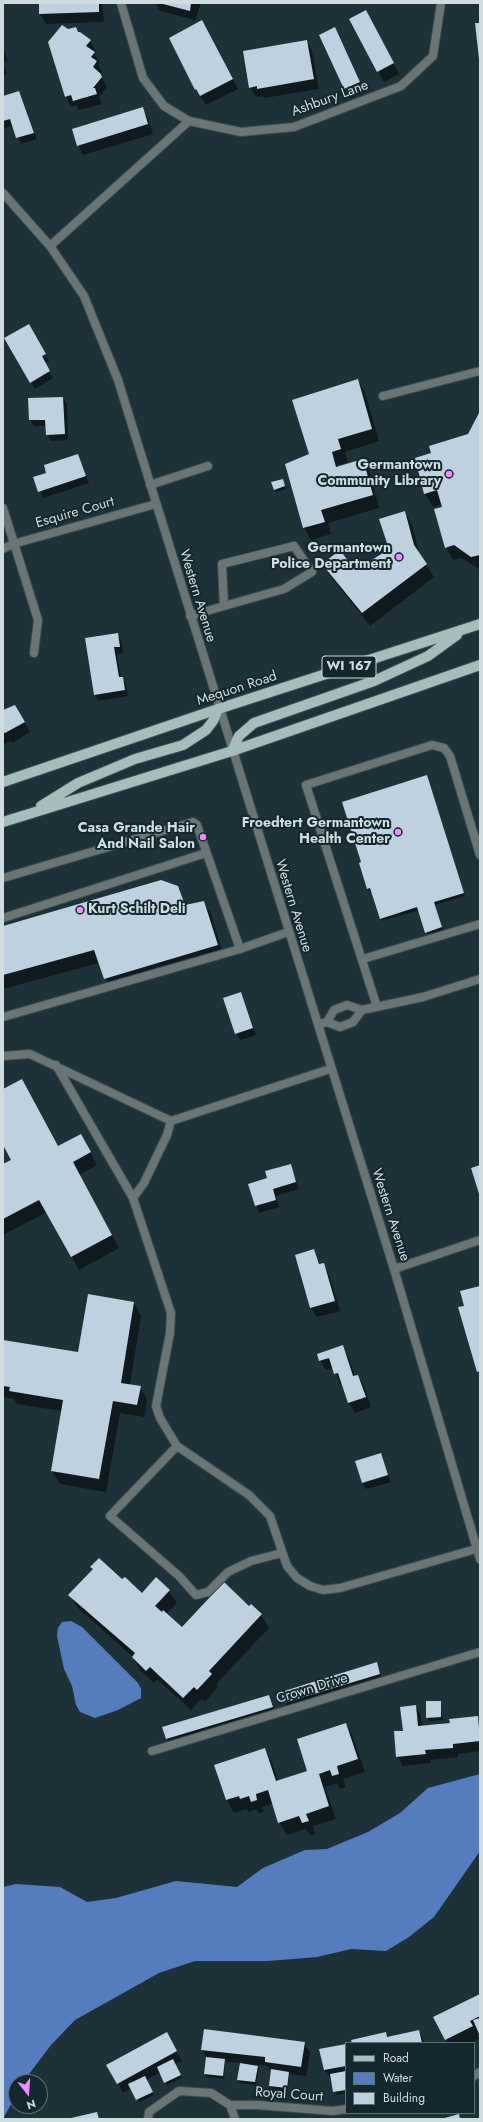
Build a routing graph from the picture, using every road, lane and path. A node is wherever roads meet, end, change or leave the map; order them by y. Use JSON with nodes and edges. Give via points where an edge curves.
{"nodes":[{"id":1,"x":121,"y":3,"type":"edge"},
{"id":2,"x":441,"y":3,"type":"edge"},
{"id":3,"x":189,"y":121,"type":"junction"},
{"id":4,"x":3,"y":193,"type":"edge"},
{"id":5,"x":50,"y":246,"type":"junction"},
{"id":6,"x":480,"y":371,"type":"edge"},
{"id":7,"x":383,"y":396,"type":"dead end"},
{"id":8,"x":208,"y":466,"type":"dead end"},
{"id":9,"x":150,"y":485,"type":"junction"},
{"id":10,"x":156,"y":504,"type":"junction"},
{"id":11,"x":3,"y":508,"type":"edge"},
{"id":12,"x":13,"y":544,"type":"junction"},
{"id":13,"x":3,"y":549,"type":"edge"},
{"id":14,"x":224,"y":606,"type":"junction"},
{"id":15,"x":190,"y":616,"type":"junction"},
{"id":16,"x":480,"y":624,"type":"edge"},
{"id":17,"x":465,"y":629,"type":"junction"},
{"id":18,"x":34,"y":653,"type":"dead end"},
{"id":19,"x":480,"y":665,"type":"edge"},
{"id":20,"x":218,"y":709,"type":"junction"},
{"id":21,"x":232,"y":751,"type":"junction"},
{"id":22,"x":3,"y":782,"type":"edge"},
{"id":23,"x":30,"y":813,"type":"junction"},
{"id":24,"x":3,"y":822,"type":"edge"},
{"id":25,"x":206,"y":853,"type":"junction"},
{"id":26,"x":480,"y":855,"type":"edge"},
{"id":27,"x":3,"y":878,"type":"edge"},
{"id":28,"x":3,"y":918,"type":"edge"},
{"id":29,"x":480,"y":924,"type":"edge"},
{"id":30,"x":288,"y":932,"type":"junction"},
{"id":31,"x":240,"y":949,"type":"junction"},
{"id":32,"x":363,"y":959,"type":"junction"},
{"id":33,"x":480,"y":979,"type":"edge"},
{"id":34,"x":377,"y":1007,"type":"junction"},
{"id":35,"x":362,"y":1010,"type":"junction"},
{"id":36,"x":3,"y":1017,"type":"edge"},
{"id":37,"x":327,"y":1022,"type":"junction"},
{"id":38,"x":317,"y":1026,"type":"junction"},
{"id":39,"x":3,"y":1056,"type":"edge"},
{"id":40,"x":56,"y":1065,"type":"junction"},
{"id":41,"x":330,"y":1069,"type":"junction"},
{"id":42,"x":171,"y":1122,"type":"junction"},
{"id":43,"x":133,"y":1198,"type":"junction"},
{"id":44,"x":480,"y":1240,"type":"edge"},
{"id":45,"x":394,"y":1269,"type":"junction"},
{"id":46,"x":177,"y":1446,"type":"junction"},
{"id":47,"x":478,"y":1548,"type":"edge"},
{"id":48,"x":282,"y":1553,"type":"junction"},
{"id":49,"x":480,"y":1559,"type":"edge"},
{"id":50,"x":480,"y":1652,"type":"edge"},
{"id":51,"x":152,"y":1751,"type":"dead end"},
{"id":52,"x":230,"y":2105,"type":"junction"},
{"id":53,"x":345,"y":2109,"type":"edge"},
{"id":54,"x":148,"y":2119,"type":"edge"},
{"id":55,"x":235,"y":2119,"type":"edge"}],
"edges":[{"from":1,"to":3,"type":"street","name":"Ashbury Lane","via":[[143,78],[164,106]]},
{"from":2,"to":3,"type":"street","name":"Ashbury Lane","via":[[433,56],[401,86],[294,127],[241,132]]},
{"from":3,"to":5,"type":"street"},
{"from":4,"to":5,"type":"street","name":"Western Avenue"},
{"from":5,"to":9,"type":"street","name":"Western Avenue","via":[[84,296],[118,380]]},
{"from":6,"to":7,"type":"street"},
{"from":8,"to":9,"type":"street"},
{"from":9,"to":10,"type":"street","name":"Western Avenue"},
{"from":10,"to":12,"type":"street","name":"Esquire Court"},
{"from":10,"to":15,"type":"street","name":"Western Avenue"},
{"from":11,"to":12,"type":"street"},
{"from":12,"to":13,"type":"street","name":"Esquire Court"},
{"from":12,"to":18,"type":"street","via":[[38,620]]},
{"from":14,"to":14,"type":"street","via":[[284,588],[312,572],[294,546],[222,564]]},
{"from":14,"to":15,"type":"street"},
{"from":15,"to":20,"type":"street","name":"Western Avenue"},
{"from":16,"to":17,"type":"main road","name":"Mequon Road","number":"WI 167"},
{"from":17,"to":20,"type":"main road","name":"Mequon Road","number":"WI 167"},
{"from":17,"to":21,"type":"main road","via":[[428,656],[374,681],[254,723],[239,736]]},
{"from":19,"to":21,"type":"main road"},
{"from":20,"to":21,"type":"street","name":"Western Avenue"},
{"from":20,"to":22,"type":"main road","name":"Mequon Road","number":"WI 167"},
{"from":20,"to":23,"type":"main road","via":[[206,730],[184,745],[135,759],[78,783]]},
{"from":21,"to":23,"type":"main road"},
{"from":21,"to":30,"type":"street","name":"Western Avenue"},
{"from":23,"to":24,"type":"main road"},
{"from":25,"to":27,"type":"street","via":[[194,822]]},
{"from":25,"to":28,"type":"street"},
{"from":25,"to":31,"type":"street"},
{"from":26,"to":32,"type":"street","via":[[450,756],[444,748],[432,745],[306,785]]},
{"from":29,"to":32,"type":"street"},
{"from":30,"to":31,"type":"street"},
{"from":30,"to":38,"type":"street","name":"Western Avenue"},
{"from":31,"to":36,"type":"street"},
{"from":32,"to":34,"type":"street"},
{"from":33,"to":34,"type":"street","via":[[423,997]]},
{"from":34,"to":35,"type":"street"},
{"from":35,"to":37,"type":"street","via":[[353,1022],[340,1027]]},
{"from":35,"to":37,"type":"street","via":[[347,1005],[334,1010]]},
{"from":37,"to":38,"type":"street"},
{"from":38,"to":41,"type":"street","name":"Western Avenue"},
{"from":39,"to":40,"type":"street","via":[[30,1054]]},
{"from":40,"to":42,"type":"street"},
{"from":40,"to":43,"type":"street"},
{"from":41,"to":42,"type":"street"},
{"from":41,"to":45,"type":"street","name":"Western Avenue"},
{"from":42,"to":43,"type":"street","via":[[144,1183]]},
{"from":43,"to":46,"type":"street","via":[[171,1314],[170,1333],[156,1406],[160,1418]]},
{"from":44,"to":45,"type":"street"},
{"from":45,"to":47,"type":"street","name":"Western Avenue"},
{"from":46,"to":48,"type":"street","via":[[249,1495],[270,1516]]},
{"from":46,"to":48,"type":"street","via":[[110,1516],[168,1565],[196,1595],[208,1592],[228,1572],[251,1561]]},
{"from":47,"to":48,"type":"street","via":[[340,1588],[324,1590],[310,1586],[297,1578],[287,1566]]},
{"from":47,"to":49,"type":"street","name":"Western Avenue"},
{"from":50,"to":51,"type":"street","name":"Crown Drive"},
{"from":52,"to":53,"type":"street","name":"Royal Court","via":[[333,2111]]},
{"from":52,"to":54,"type":"street","via":[[211,2093],[179,2091],[149,2112]]},
{"from":52,"to":55,"type":"street"}]}
